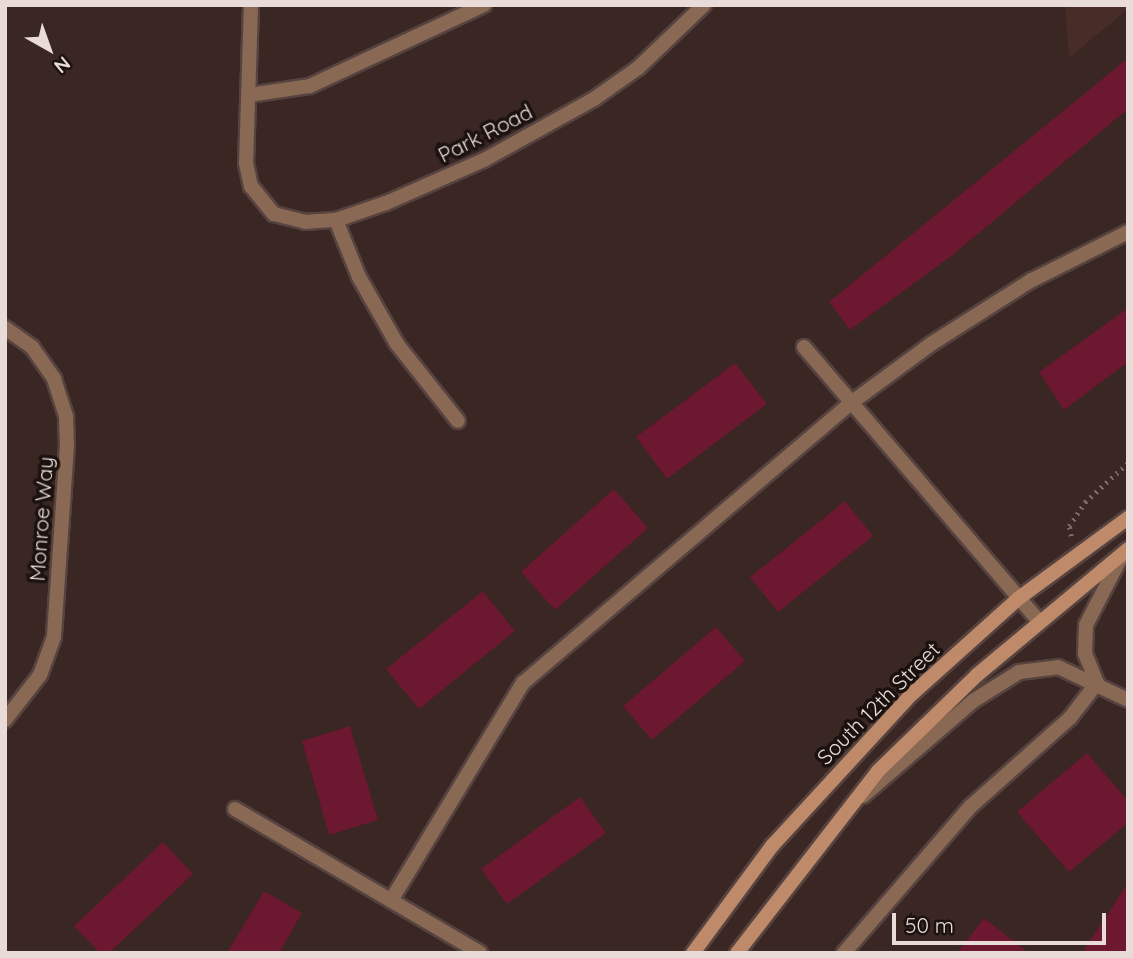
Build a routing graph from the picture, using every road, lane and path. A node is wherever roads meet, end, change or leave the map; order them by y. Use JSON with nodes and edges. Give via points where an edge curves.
{"nodes":[{"id":1,"x":251,"y":5,"type":"edge"},
{"id":2,"x":484,"y":5,"type":"edge"},
{"id":3,"x":704,"y":5,"type":"edge"},
{"id":4,"x":249,"y":95,"type":"junction"},
{"id":5,"x":336,"y":220,"type":"junction"},
{"id":6,"x":1128,"y":232,"type":"edge"},
{"id":7,"x":5,"y":328,"type":"edge"},
{"id":8,"x":804,"y":347,"type":"dead end"},
{"id":9,"x":851,"y":403,"type":"junction"},
{"id":10,"x":458,"y":421,"type":"dead end"},
{"id":11,"x":1128,"y":463,"type":"edge"},
{"id":12,"x":1128,"y":518,"type":"edge"},
{"id":13,"x":1127,"y":549,"type":"edge"},
{"id":14,"x":1074,"y":556,"type":"junction"},
{"id":15,"x":1019,"y":598,"type":"junction"},
{"id":16,"x":1039,"y":621,"type":"junction"},
{"id":17,"x":1097,"y":683,"type":"junction"},
{"id":18,"x":1128,"y":700,"type":"edge"},
{"id":19,"x":5,"y":720,"type":"edge"},
{"id":20,"x":235,"y":809,"type":"dead end"},
{"id":21,"x":839,"y":817,"type":"junction"},
{"id":22,"x":392,"y":899,"type":"junction"},
{"id":23,"x":695,"y":948,"type":"edge"},
{"id":24,"x":480,"y":953,"type":"edge"},
{"id":25,"x":681,"y":953,"type":"edge"},
{"id":26,"x":737,"y":953,"type":"edge"},
{"id":27,"x":844,"y":953,"type":"edge"}],
"edges":[{"from":1,"to":4,"type":"street"},
{"from":2,"to":4,"type":"street","via":[[310,86]]},
{"from":3,"to":5,"type":"street","name":"Park Road","via":[[638,68],[594,99],[484,160]]},
{"from":4,"to":5,"type":"street","name":"Park Road","via":[[246,163],[259,200],[274,215],[306,222]]},
{"from":5,"to":10,"type":"street","via":[[359,277],[397,344]]},
{"from":6,"to":9,"type":"street","via":[[1032,280],[931,344]]},
{"from":7,"to":19,"type":"street","name":"Monroe Way","via":[[32,347],[54,379],[66,417],[67,445],[54,637],[40,675]]},
{"from":8,"to":9,"type":"street"},
{"from":9,"to":15,"type":"street"},
{"from":9,"to":22,"type":"street","via":[[523,683]]},
{"from":11,"to":14,"type":"path","via":[[1084,502],[1069,526]]},
{"from":12,"to":14,"type":"main road","name":"South 12th Street"},
{"from":13,"to":16,"type":"main road"},
{"from":13,"to":17,"type":"street","via":[[1092,604],[1086,625],[1085,654]]},
{"from":14,"to":15,"type":"main road","name":"South 12th Street"},
{"from":15,"to":16,"type":"street"},
{"from":15,"to":23,"type":"main road","name":"South 12th Street","via":[[840,767]]},
{"from":16,"to":21,"type":"main road","via":[[917,731]]},
{"from":17,"to":18,"type":"street"},
{"from":17,"to":21,"type":"street","via":[[1058,667],[1019,672],[973,701]]},
{"from":17,"to":27,"type":"street","via":[[1070,718],[970,807]]},
{"from":20,"to":22,"type":"street"},
{"from":21,"to":26,"type":"main road"},
{"from":22,"to":24,"type":"street"},
{"from":23,"to":25,"type":"main road"}]}
